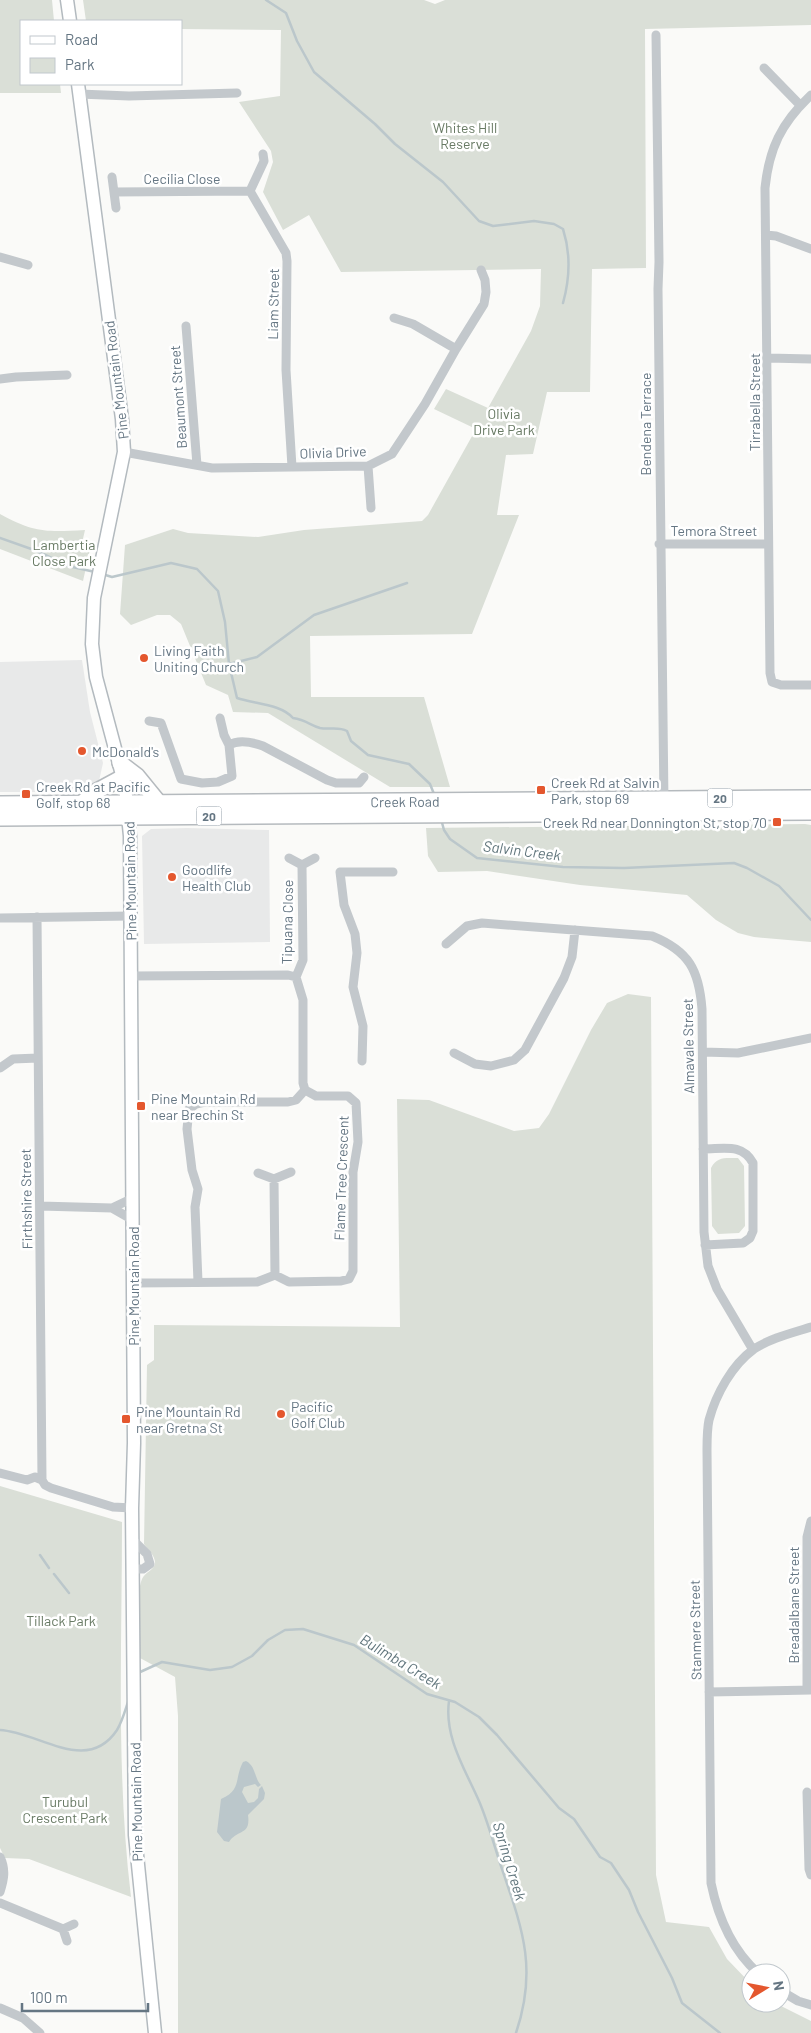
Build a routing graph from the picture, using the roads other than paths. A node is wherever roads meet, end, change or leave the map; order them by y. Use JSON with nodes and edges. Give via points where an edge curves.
{"nodes":[{"id":1,"x":67,"y":0,"type":"edge"},
{"id":2,"x":70,"y":20,"type":"edge"},
{"id":3,"x":656,"y":35,"type":"dead end"},
{"id":4,"x":764,"y":68,"type":"dead end"},
{"id":5,"x":79,"y":89,"type":"edge"},
{"id":6,"x":237,"y":93,"type":"dead end"},
{"id":7,"x":811,"y":95,"type":"edge"},
{"id":8,"x":800,"y":105,"type":"junction"},
{"id":9,"x":263,"y":154,"type":"dead end"},
{"id":10,"x":112,"y":177,"type":"dead end"},
{"id":11,"x":250,"y":191,"type":"junction"},
{"id":12,"x":114,"y":192,"type":"junction"},
{"id":13,"x":116,"y":208,"type":"dead end"},
{"id":14,"x":766,"y":235,"type":"junction"},
{"id":15,"x":811,"y":249,"type":"edge"},
{"id":16,"x":0,"y":258,"type":"edge"},
{"id":17,"x":28,"y":265,"type":"dead end"},
{"id":18,"x":481,"y":270,"type":"dead end"},
{"id":19,"x":394,"y":318,"type":"dead end"},
{"id":20,"x":186,"y":326,"type":"dead end"},
{"id":21,"x":456,"y":349,"type":"junction"},
{"id":22,"x":768,"y":358,"type":"junction"},
{"id":23,"x":811,"y":359,"type":"edge"},
{"id":24,"x":67,"y":375,"type":"dead end"},
{"id":25,"x":0,"y":379,"type":"edge"},
{"id":26,"x":124,"y":452,"type":"junction"},
{"id":27,"x":197,"y":465,"type":"junction"},
{"id":28,"x":368,"y":466,"type":"junction"},
{"id":29,"x":292,"y":467,"type":"junction"},
{"id":30,"x":371,"y":508,"type":"dead end"},
{"id":31,"x":659,"y":544,"type":"junction"},
{"id":32,"x":768,"y":544,"type":"junction"},
{"id":33,"x":811,"y":685,"type":"edge"},
{"id":34,"x":220,"y":718,"type":"dead end"},
{"id":35,"x":149,"y":721,"type":"dead end"},
{"id":36,"x":230,"y":745,"type":"junction"},
{"id":37,"x":122,"y":770,"type":"junction"},
{"id":38,"x":364,"y":777,"type":"dead end"},
{"id":39,"x":811,"y":798,"type":"edge"},
{"id":40,"x":82,"y":803,"type":"junction"},
{"id":41,"x":159,"y":803,"type":"junction"},
{"id":42,"x":0,"y":804,"type":"edge"},
{"id":43,"x":664,"y":806,"type":"junction"},
{"id":44,"x":449,"y":807,"type":"junction"},
{"id":45,"x":128,"y":810,"type":"junction"},
{"id":46,"x":811,"y":812,"type":"edge"},
{"id":47,"x":0,"y":818,"type":"edge"},
{"id":48,"x":289,"y":858,"type":"dead end"},
{"id":49,"x":315,"y":858,"type":"dead end"},
{"id":50,"x":302,"y":866,"type":"junction"},
{"id":51,"x":393,"y":872,"type":"dead end"},
{"id":52,"x":131,"y":916,"type":"junction"},
{"id":53,"x":0,"y":918,"type":"edge"},
{"id":54,"x":37,"y":918,"type":"junction"},
{"id":55,"x":575,"y":930,"type":"junction"},
{"id":56,"x":446,"y":944,"type":"dead end"},
{"id":57,"x":131,"y":976,"type":"junction"},
{"id":58,"x":296,"y":977,"type":"junction"},
{"id":59,"x":811,"y":1038,"type":"edge"},
{"id":60,"x":703,"y":1052,"type":"junction"},
{"id":61,"x":454,"y":1053,"type":"dead end"},
{"id":62,"x":38,"y":1058,"type":"junction"},
{"id":63,"x":362,"y":1061,"type":"dead end"},
{"id":64,"x":0,"y":1068,"type":"edge"},
{"id":65,"x":305,"y":1090,"type":"junction"},
{"id":66,"x":703,"y":1149,"type":"junction"},
{"id":67,"x":291,"y":1172,"type":"dead end"},
{"id":68,"x":258,"y":1173,"type":"dead end"},
{"id":69,"x":274,"y":1179,"type":"junction"},
{"id":70,"x":133,"y":1198,"type":"junction"},
{"id":71,"x":40,"y":1206,"type":"junction"},
{"id":72,"x":112,"y":1208,"type":"junction"},
{"id":73,"x":133,"y":1220,"type":"junction"},
{"id":74,"x":705,"y":1245,"type":"junction"},
{"id":75,"x":274,"y":1276,"type":"junction"},
{"id":76,"x":198,"y":1282,"type":"junction"},
{"id":77,"x":133,"y":1283,"type":"junction"},
{"id":78,"x":811,"y":1327,"type":"edge"},
{"id":79,"x":753,"y":1350,"type":"junction"},
{"id":80,"x":0,"y":1473,"type":"edge"},
{"id":81,"x":42,"y":1480,"type":"junction"},
{"id":82,"x":132,"y":1508,"type":"junction"},
{"id":83,"x":811,"y":1521,"type":"edge"},
{"id":84,"x":809,"y":1690,"type":"edge"},
{"id":85,"x":709,"y":1692,"type":"junction"},
{"id":86,"x":808,"y":1792,"type":"dead end"},
{"id":87,"x":0,"y":1857,"type":"edge"},
{"id":88,"x":811,"y":1875,"type":"edge"},
{"id":89,"x":0,"y":1892,"type":"edge"},
{"id":90,"x":0,"y":1903,"type":"edge"},
{"id":91,"x":74,"y":1924,"type":"dead end"},
{"id":92,"x":63,"y":1929,"type":"junction"},
{"id":93,"x":67,"y":1941,"type":"dead end"},
{"id":94,"x":749,"y":1963,"type":"edge"},
{"id":95,"x":791,"y":1997,"type":"edge"},
{"id":96,"x":811,"y":2005,"type":"edge"},
{"id":97,"x":0,"y":2008,"type":"edge"},
{"id":98,"x":40,"y":2033,"type":"edge"},
{"id":99,"x":155,"y":2033,"type":"edge"}],
"edges":[{"from":1,"to":2,"type":"main road"},
{"from":3,"to":31,"type":"street","name":"Bendena Terrace"},
{"from":4,"to":8,"type":"street"},
{"from":5,"to":6,"type":"street","via":[[129,96]]},
{"from":5,"to":26,"type":"main road","name":"Pine Mountain Road"},
{"from":7,"to":8,"type":"street","name":"Tirrabella Street"},
{"from":8,"to":14,"type":"street","name":"Tirrabella Street","via":[[773,147],[765,188]]},
{"from":9,"to":11,"type":"street","via":[[264,161]]},
{"from":10,"to":12,"type":"street"},
{"from":11,"to":12,"type":"street","name":"Cecilia Close"},
{"from":11,"to":29,"type":"street","name":"Liam Street","via":[[286,253],[286,370]]},
{"from":12,"to":13,"type":"street"},
{"from":14,"to":15,"type":"street"},
{"from":14,"to":22,"type":"street","name":"Tirrabella Street"},
{"from":16,"to":17,"type":"street"},
{"from":18,"to":21,"type":"street","name":"Olivia Drive","via":[[485,280],[484,304]]},
{"from":19,"to":21,"type":"street","via":[[413,324]]},
{"from":20,"to":27,"type":"street","name":"Beaumont Street"},
{"from":21,"to":28,"type":"street","name":"Olivia Drive","via":[[392,454]]},
{"from":22,"to":23,"type":"street"},
{"from":22,"to":32,"type":"street","name":"Tirrabella Street"},
{"from":24,"to":25,"type":"street"},
{"from":26,"to":27,"type":"street","name":"Olivia Drive"},
{"from":26,"to":37,"type":"main road","name":"Pine Mountain Road","via":[[102,549],[94,598],[92,644],[96,677]]},
{"from":27,"to":29,"type":"street","name":"Olivia Drive","via":[[212,468]]},
{"from":28,"to":29,"type":"street","name":"Olivia Drive"},
{"from":28,"to":30,"type":"street"},
{"from":31,"to":32,"type":"street","name":"Temora Street"},
{"from":31,"to":43,"type":"street","name":"Bendena Terrace"},
{"from":32,"to":33,"type":"street","name":"Tirrabella Street","via":[[772,682]]},
{"from":34,"to":36,"type":"street"},
{"from":35,"to":36,"type":"street","via":[[161,723],[178,775],[188,782],[218,782],[232,776]]},
{"from":36,"to":38,"type":"street","via":[[252,742],[336,783],[359,783]]},
{"from":37,"to":40,"type":"main road"},
{"from":37,"to":41,"type":"main road","via":[[137,776]]},
{"from":37,"to":45,"type":"main road","name":"Pine Mountain Road"},
{"from":39,"to":43,"type":"main road","name":"Creek Road","number":"20"},
{"from":40,"to":42,"type":"main road","name":"Creek Road","number":"20"},
{"from":40,"to":45,"type":"main road","name":"Creek Road","number":"20"},
{"from":41,"to":44,"type":"main road","name":"Creek Road","number":"20","via":[[424,800]]},
{"from":41,"to":45,"type":"main road","name":"Creek Road","number":"20"},
{"from":43,"to":44,"type":"main road","name":"Creek Road","number":"20"},
{"from":43,"to":46,"type":"main road","name":"Creek Road","number":"20"},
{"from":44,"to":45,"type":"main road","name":"Creek Road","number":"20","via":[[431,814]]},
{"from":45,"to":47,"type":"main road","name":"Creek Road","number":"20"},
{"from":45,"to":52,"type":"main road","name":"Pine Mountain Road"},
{"from":48,"to":50,"type":"street","name":"Tipuana Close"},
{"from":49,"to":50,"type":"street","name":"Tipuana Close"},
{"from":50,"to":58,"type":"street","name":"Tipuana Close","via":[[303,960]]},
{"from":51,"to":63,"type":"street","via":[[340,872],[344,905],[355,934],[353,987],[363,1026]]},
{"from":52,"to":54,"type":"street"},
{"from":52,"to":57,"type":"main road","name":"Pine Mountain Road"},
{"from":53,"to":54,"type":"street"},
{"from":54,"to":62,"type":"street","name":"Firthshire Street"},
{"from":55,"to":56,"type":"street","name":"Almavale Street","via":[[482,923],[467,926]]},
{"from":55,"to":60,"type":"street","name":"Almavale Street","via":[[652,936],[671,944],[685,957],[700,990]]},
{"from":55,"to":61,"type":"street","via":[[572,958],[564,978],[525,1050],[514,1060],[491,1066],[475,1064]]},
{"from":57,"to":58,"type":"street"},
{"from":57,"to":70,"type":"main road","name":"Pine Mountain Road"},
{"from":58,"to":65,"type":"street","via":[[303,1000],[302,1083]]},
{"from":59,"to":60,"type":"street","via":[[738,1053]]},
{"from":60,"to":66,"type":"street","name":"Almavale Street"},
{"from":62,"to":64,"type":"street","via":[[13,1059]]},
{"from":62,"to":71,"type":"street","name":"Firthshire Street"},
{"from":65,"to":75,"type":"street","name":"Flame Tree Crescent","via":[[316,1096],[348,1096],[356,1103],[358,1142],[353,1172],[353,1271],[349,1279],[341,1281],[289,1282]]},
{"from":65,"to":76,"type":"street","via":[[296,1100],[288,1102],[205,1102],[189,1109],[187,1129],[198,1189],[195,1207]]},
{"from":66,"to":74,"type":"street","name":"Almavale Street"},
{"from":66,"to":74,"type":"street","via":[[740,1149],[748,1154],[753,1164],[753,1230],[750,1238],[743,1243]]},
{"from":67,"to":69,"type":"street"},
{"from":68,"to":69,"type":"street"},
{"from":69,"to":75,"type":"street"},
{"from":70,"to":72,"type":"street"},
{"from":70,"to":73,"type":"main road","name":"Pine Mountain Road"},
{"from":71,"to":72,"type":"street"},
{"from":71,"to":81,"type":"street","name":"Firthshire Street"},
{"from":72,"to":73,"type":"street"},
{"from":73,"to":77,"type":"main road","name":"Pine Mountain Road"},
{"from":74,"to":79,"type":"street","name":"Almavale Street","via":[[708,1266],[717,1289]]},
{"from":75,"to":76,"type":"street","name":"Flame Tree Crescent","via":[[257,1282]]},
{"from":76,"to":77,"type":"street","name":"Flame Tree Crescent"},
{"from":77,"to":82,"type":"main road","name":"Pine Mountain Road"},
{"from":78,"to":79,"type":"street","name":"Stanmere Street"},
{"from":79,"to":85,"type":"street","name":"Stanmere Street","via":[[733,1370],[719,1393],[709,1421]]},
{"from":80,"to":81,"type":"street"},
{"from":81,"to":82,"type":"street","via":[[51,1488],[113,1507]]},
{"from":82,"to":99,"type":"main road","name":"Pine Mountain Road","via":[[137,1864]]},
{"from":83,"to":84,"type":"street","name":"Breadalbane Street","via":[[807,1537]]},
{"from":84,"to":85,"type":"street"},
{"from":85,"to":94,"type":"street","name":"Stanmere Street","via":[[710,1883],[725,1930]]},
{"from":86,"to":88,"type":"street"},
{"from":87,"to":89,"type":"street","via":[[4,1877]]},
{"from":90,"to":92,"type":"street"},
{"from":91,"to":92,"type":"street"},
{"from":92,"to":93,"type":"street"},
{"from":95,"to":96,"type":"street"},
{"from":97,"to":98,"type":"street","via":[[23,2018]]}]}
